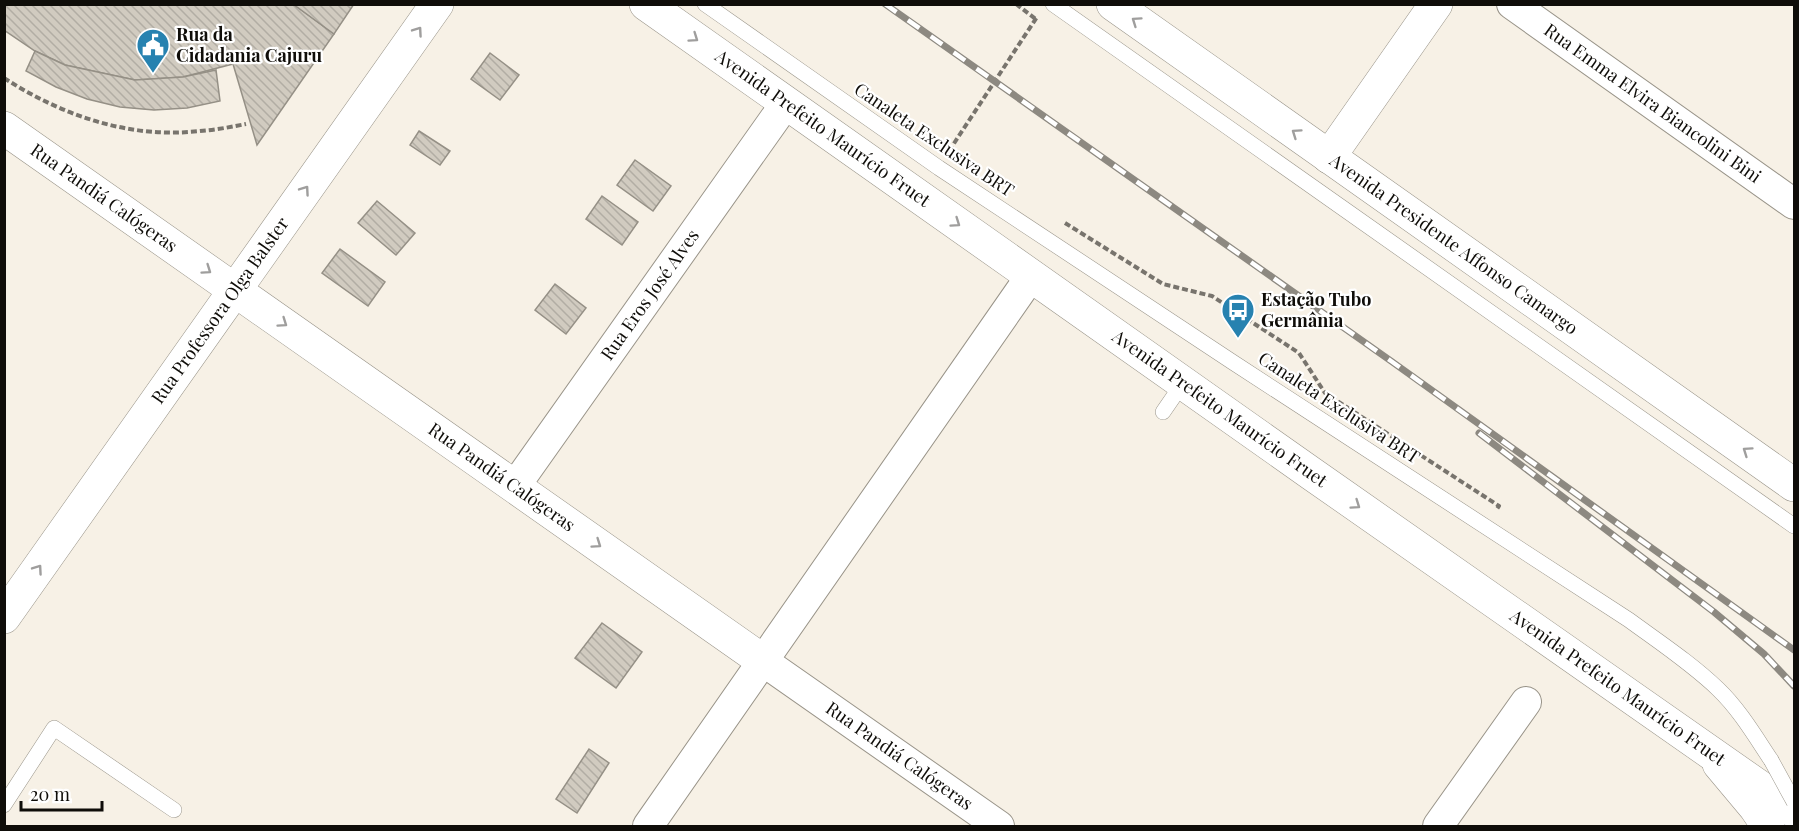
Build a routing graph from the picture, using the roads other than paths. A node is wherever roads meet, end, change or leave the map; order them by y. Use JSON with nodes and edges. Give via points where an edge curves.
{"nodes":[{"id":1,"x":437,"y":4,"type":"edge"},
{"id":2,"x":646,"y":4,"type":"edge"},
{"id":3,"x":705,"y":4,"type":"edge"},
{"id":4,"x":1113,"y":4,"type":"edge"},
{"id":5,"x":1436,"y":4,"type":"edge"},
{"id":6,"x":1512,"y":4,"type":"edge"},
{"id":7,"x":1046,"y":8,"type":"edge"},
{"id":8,"x":786,"y":103,"type":"junction"},
{"id":9,"x":4,"y":128,"type":"edge"},
{"id":10,"x":1329,"y":157,"type":"junction"},
{"id":11,"x":1794,"y":204,"type":"edge"},
{"id":12,"x":1030,"y":276,"type":"junction"},
{"id":13,"x":236,"y":290,"type":"junction"},
{"id":14,"x":1183,"y":383,"type":"junction"},
{"id":15,"x":1163,"y":412,"type":"dead end"},
{"id":16,"x":1794,"y":485,"type":"edge"},
{"id":17,"x":515,"y":486,"type":"junction"},
{"id":18,"x":1794,"y":526,"type":"edge"},
{"id":19,"x":4,"y":617,"type":"edge"},
{"id":20,"x":763,"y":661,"type":"junction"},
{"id":21,"x":1526,"y":702,"type":"dead end"},
{"id":22,"x":1711,"y":753,"type":"junction"},
{"id":23,"x":1794,"y":802,"type":"edge"},
{"id":24,"x":4,"y":805,"type":"edge"},
{"id":25,"x":174,"y":810,"type":"dead end"},
{"id":26,"x":1794,"y":811,"type":"edge"},
{"id":27,"x":648,"y":826,"type":"edge"},
{"id":28,"x":999,"y":826,"type":"edge"},
{"id":29,"x":1438,"y":826,"type":"edge"},
{"id":30,"x":1768,"y":826,"type":"edge"}],
"edges":[{"from":13,"to":1,"type":"main road","name":"Rua Professora Olga Balster","one_way":true},
{"from":2,"to":8,"type":"main road","name":"Avenida Prefeito Maurício Fruet","one_way":true},
{"from":3,"to":23,"type":"lane","name":"Canaleta Exclusiva BRT","bridge":true,"via":[[939,168],[1629,620],[1718,689],[1771,760]]},
{"from":10,"to":4,"type":"main road","name":"Avenida Presidente Affonso Camargo","one_way":true},
{"from":5,"to":10,"type":"main road"},
{"from":6,"to":11,"type":"street","name":"Rua Emma Elvira Biancolini Bini"},
{"from":7,"to":18,"type":"lane"},
{"from":8,"to":12,"type":"main road","name":"Avenida Prefeito Maurício Fruet","one_way":true},
{"from":8,"to":17,"type":"street","name":"Rua Eros José Alves"},
{"from":9,"to":13,"type":"main road","name":"Rua Pandiá Calógeras","one_way":true},
{"from":16,"to":10,"type":"main road","name":"Avenida Presidente Affonso Camargo","one_way":true},
{"from":12,"to":14,"type":"main road","name":"Avenida Prefeito Maurício Fruet"},
{"from":12,"to":20,"type":"street"},
{"from":13,"to":17,"type":"main road","name":"Rua Pandiá Calógeras","one_way":true},
{"from":19,"to":13,"type":"main road","name":"Rua Professora Olga Balster","one_way":true},
{"from":14,"to":15,"type":"lane"},
{"from":14,"to":22,"type":"main road","name":"Avenida Prefeito Maurício Fruet","one_way":true},
{"from":17,"to":20,"type":"main road","name":"Rua Pandiá Calógeras","one_way":true},
{"from":20,"to":27,"type":"street"},
{"from":20,"to":28,"type":"street","name":"Rua Pandiá Calógeras"},
{"from":21,"to":29,"type":"street"},
{"from":22,"to":26,"type":"main road","name":"Avenida Prefeito Maurício Fruet"},
{"from":22,"to":30,"type":"main road"},
{"from":24,"to":25,"type":"lane","via":[[54,728]]}]}
